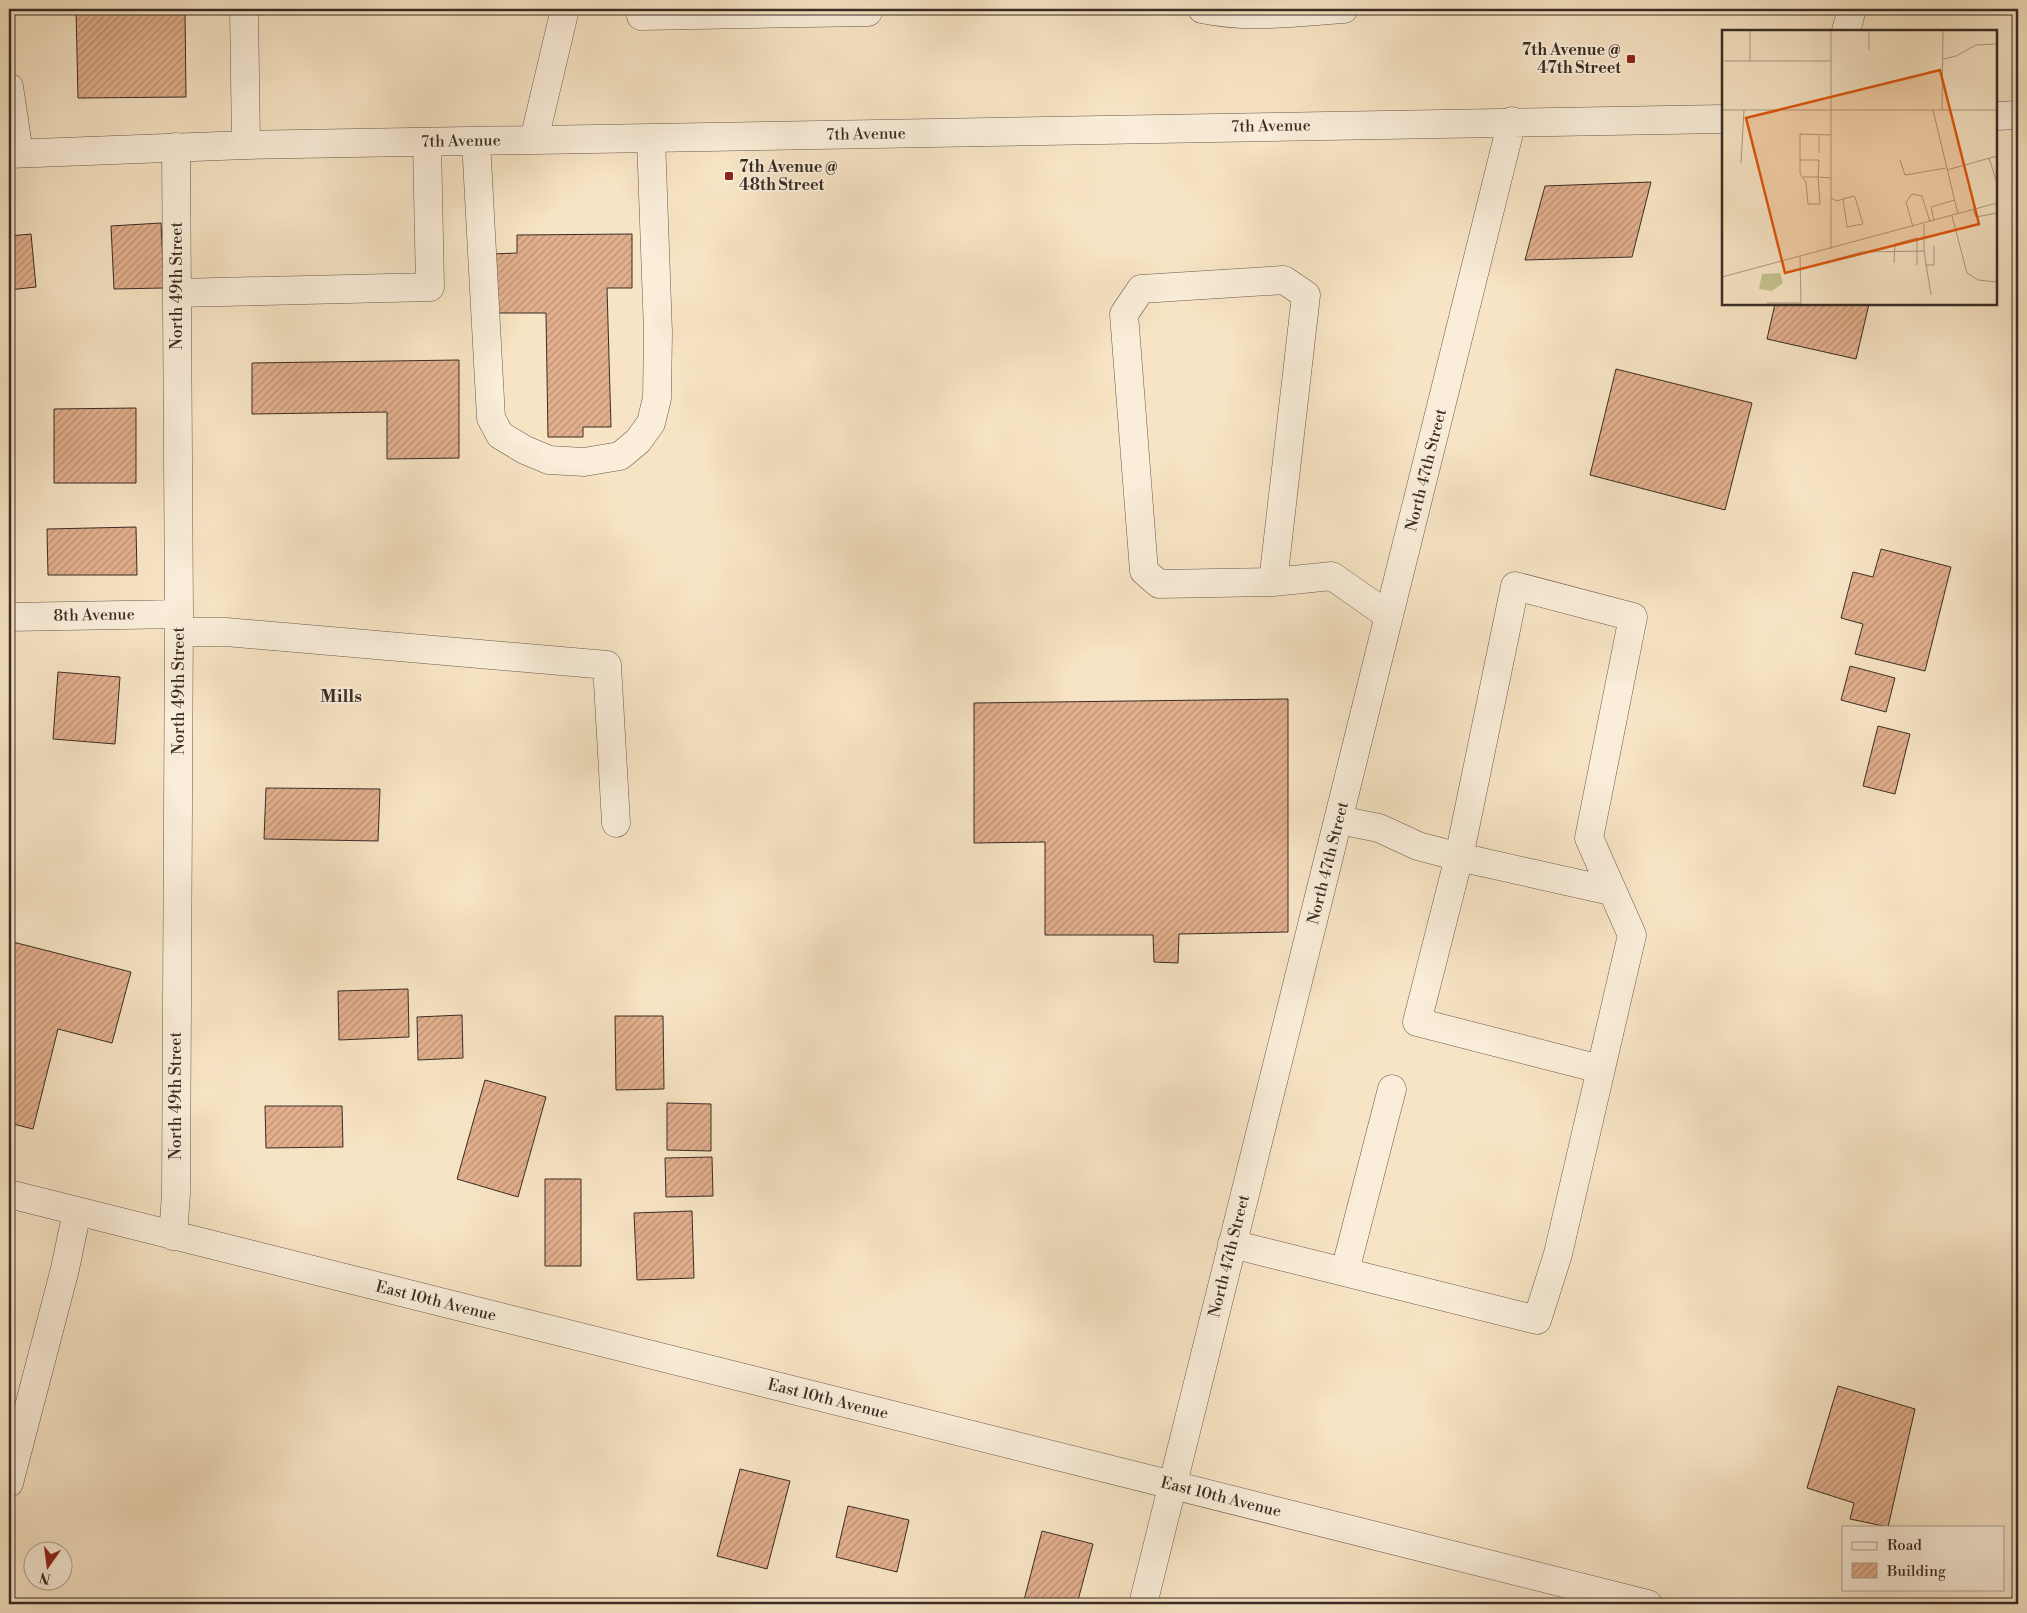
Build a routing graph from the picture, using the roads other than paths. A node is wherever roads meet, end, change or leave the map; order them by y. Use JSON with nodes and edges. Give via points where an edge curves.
{"nodes":[{"id":1,"x":244,"y":9,"type":"edge"},
{"id":2,"x":565,"y":9,"type":"edge"},
{"id":3,"x":643,"y":9,"type":"edge"},
{"id":4,"x":869,"y":9,"type":"edge"},
{"id":5,"x":1202,"y":9,"type":"edge"},
{"id":6,"x":1344,"y":9,"type":"edge"},
{"id":7,"x":1852,"y":9,"type":"edge"},
{"id":8,"x":702,"y":12,"type":"edge"},
{"id":9,"x":1846,"y":30,"type":"edge"},
{"id":10,"x":9,"y":87,"type":"edge"},
{"id":11,"x":2018,"y":115,"type":"edge"},
{"id":12,"x":1997,"y":116,"type":"edge"},
{"id":13,"x":1722,"y":119,"type":"edge"},
{"id":14,"x":1512,"y":121,"type":"junction"},
{"id":15,"x":651,"y":138,"type":"junction"},
{"id":16,"x":534,"y":140,"type":"junction"},
{"id":17,"x":476,"y":141,"type":"junction"},
{"id":18,"x":428,"y":142,"type":"junction"},
{"id":19,"x":246,"y":145,"type":"junction"},
{"id":20,"x":176,"y":146,"type":"junction"},
{"id":21,"x":14,"y":153,"type":"edge"},
{"id":22,"x":177,"y":293,"type":"junction"},
{"id":23,"x":1273,"y":582,"type":"junction"},
{"id":24,"x":9,"y":616,"type":"edge"},
{"id":25,"x":1389,"y":616,"type":"junction"},
{"id":26,"x":179,"y":623,"type":"junction"},
{"id":27,"x":1339,"y":820,"type":"junction"},
{"id":28,"x":616,"y":823,"type":"dead end"},
{"id":29,"x":1459,"y":857,"type":"junction"},
{"id":30,"x":1611,"y":891,"type":"junction"},
{"id":31,"x":1600,"y":1069,"type":"junction"},
{"id":32,"x":1392,"y":1089,"type":"dead end"},
{"id":33,"x":9,"y":1194,"type":"edge"},
{"id":34,"x":77,"y":1211,"type":"junction"},
{"id":35,"x":173,"y":1236,"type":"junction"},
{"id":36,"x":1232,"y":1244,"type":"junction"},
{"id":37,"x":1345,"y":1271,"type":"junction"},
{"id":38,"x":9,"y":1483,"type":"edge"},
{"id":39,"x":1172,"y":1485,"type":"junction"},
{"id":40,"x":1143,"y":1604,"type":"edge"},
{"id":41,"x":1648,"y":1604,"type":"edge"}],
"edges":[{"from":1,"to":19,"type":"street"},
{"from":2,"to":16,"type":"street"},
{"from":3,"to":8,"type":"street","via":[[641,16]]},
{"from":4,"to":8,"type":"street","via":[[868,12]]},
{"from":5,"to":6,"type":"street","via":[[1259,15]]},
{"from":7,"to":9,"type":"street"},
{"from":10,"to":21,"type":"street"},
{"from":11,"to":12,"type":"street"},
{"from":13,"to":14,"type":"street","name":"7th Avenue"},
{"from":14,"to":15,"type":"street","name":"7th Avenue"},
{"from":14,"to":25,"type":"street","name":"North 47th Street"},
{"from":15,"to":16,"type":"street","name":"7th Avenue"},
{"from":15,"to":17,"type":"street","via":[[658,332],[657,398],[651,423],[638,441],[620,456],[584,462],[549,460],[524,450],[500,436],[491,418]]},
{"from":16,"to":17,"type":"street","name":"7th Avenue"},
{"from":17,"to":18,"type":"street","name":"7th Avenue"},
{"from":18,"to":19,"type":"street","name":"7th Avenue"},
{"from":18,"to":22,"type":"street","via":[[430,287]]},
{"from":19,"to":20,"type":"street","name":"7th Avenue"},
{"from":20,"to":21,"type":"street","name":"7th Avenue"},
{"from":20,"to":22,"type":"street","name":"North 49th Street"},
{"from":22,"to":26,"type":"street","name":"North 49th Street"},
{"from":23,"to":23,"type":"street","via":[[1159,584],[1144,571],[1124,314],[1141,289],[1284,280],[1306,295]]},
{"from":23,"to":25,"type":"street","via":[[1332,576]]},
{"from":24,"to":26,"type":"street","name":"8th Avenue"},
{"from":25,"to":27,"type":"street","name":"North 47th Street"},
{"from":26,"to":28,"type":"street","name":"8th Avenue","via":[[226,632],[607,665]]},
{"from":26,"to":35,"type":"street","name":"North 49th Street","via":[[176,1185]]},
{"from":27,"to":29,"type":"street","via":[[1379,828],[1418,846]]},
{"from":27,"to":36,"type":"street","name":"North 47th Street"},
{"from":29,"to":30,"type":"street"},
{"from":29,"to":30,"type":"street","via":[[1516,586],[1633,617],[1589,838]]},
{"from":29,"to":31,"type":"street","via":[[1417,1022]]},
{"from":30,"to":31,"type":"street","via":[[1632,935]]},
{"from":31,"to":37,"type":"street","via":[[1558,1254],[1537,1320]]},
{"from":32,"to":37,"type":"street"},
{"from":33,"to":34,"type":"street","name":"East 10th Avenue"},
{"from":34,"to":35,"type":"street","name":"East 10th Avenue"},
{"from":34,"to":38,"type":"street"},
{"from":35,"to":39,"type":"street","name":"East 10th Avenue"},
{"from":36,"to":37,"type":"street"},
{"from":36,"to":39,"type":"street","name":"North 47th Street"},
{"from":39,"to":40,"type":"street","name":"North 47th Street"},
{"from":39,"to":41,"type":"street","name":"East 10th Avenue"}]}
